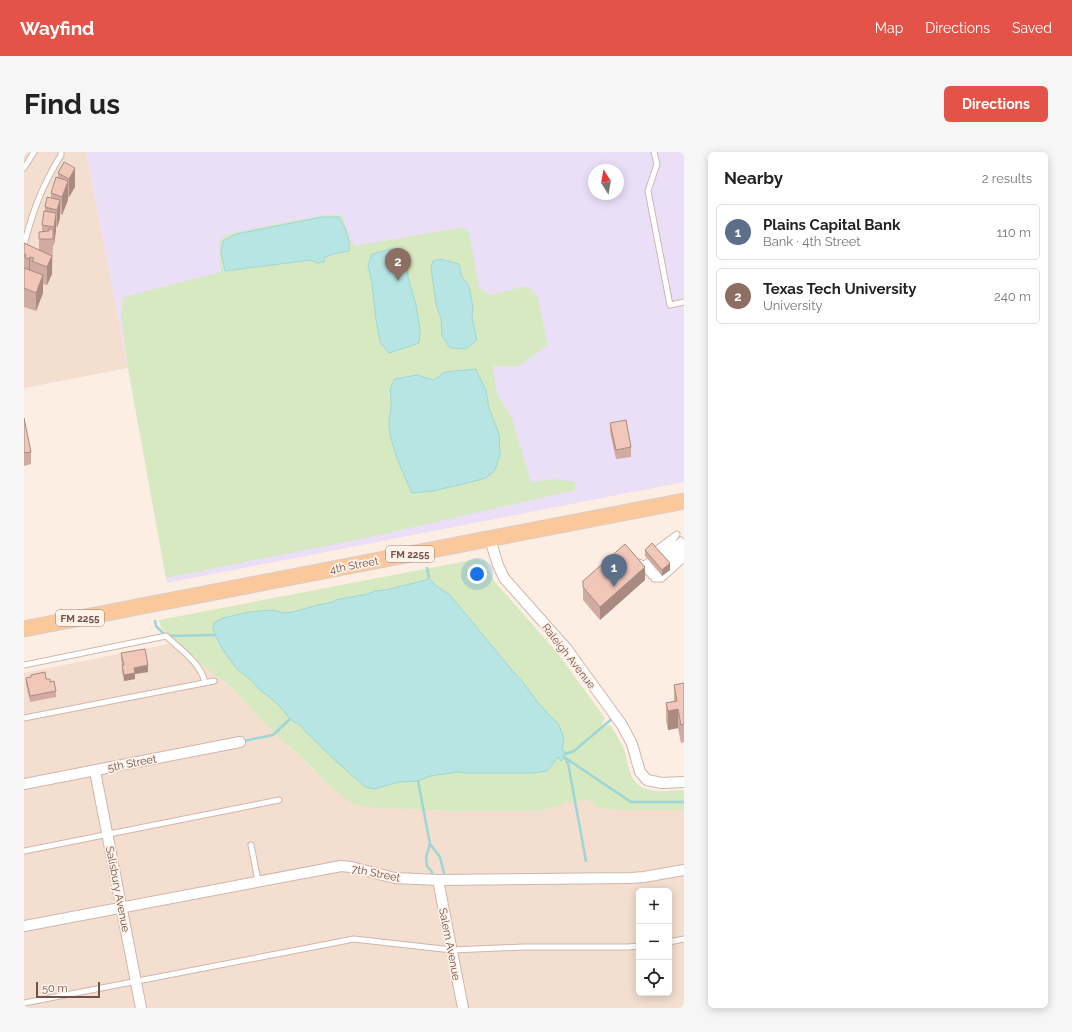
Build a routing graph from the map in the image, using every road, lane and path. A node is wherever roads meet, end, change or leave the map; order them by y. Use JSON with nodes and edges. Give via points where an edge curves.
{"nodes":[{"id":1,"x":34,"y":152,"type":"edge"},
{"id":2,"x":61,"y":152,"type":"edge"},
{"id":3,"x":654,"y":152,"type":"edge"},
{"id":4,"x":24,"y":168,"type":"edge"},
{"id":5,"x":24,"y":245,"type":"edge"},
{"id":6,"x":684,"y":302,"type":"edge"},
{"id":7,"x":684,"y":501,"type":"edge"},
{"id":8,"x":677,"y":534,"type":"dead end"},
{"id":9,"x":490,"y":538,"type":"junction"},
{"id":10,"x":683,"y":541,"type":"edge"},
{"id":11,"x":684,"y":549,"type":"edge"},
{"id":12,"x":684,"y":554,"type":"edge"},
{"id":13,"x":661,"y":559,"type":"junction"},
{"id":14,"x":684,"y":559,"type":"edge"},
{"id":15,"x":653,"y":566,"type":"junction"},
{"id":16,"x":645,"y":569,"type":"junction"},
{"id":17,"x":24,"y":629,"type":"edge"},
{"id":18,"x":24,"y":665,"type":"edge"},
{"id":19,"x":214,"y":681,"type":"dead end"},
{"id":20,"x":205,"y":683,"type":"junction"},
{"id":21,"x":24,"y":718,"type":"edge"},
{"id":22,"x":240,"y":742,"type":"dead end"},
{"id":23,"x":96,"y":771,"type":"junction"},
{"id":24,"x":684,"y":782,"type":"edge"},
{"id":25,"x":24,"y":784,"type":"edge"},
{"id":26,"x":279,"y":800,"type":"dead end"},
{"id":27,"x":108,"y":834,"type":"junction"},
{"id":28,"x":251,"y":845,"type":"dead end"},
{"id":29,"x":24,"y":851,"type":"edge"},
{"id":30,"x":684,"y":870,"type":"edge"},
{"id":31,"x":438,"y":880,"type":"junction"},
{"id":32,"x":258,"y":881,"type":"junction"},
{"id":33,"x":122,"y":908,"type":"junction"},
{"id":34,"x":24,"y":926,"type":"edge"},
{"id":35,"x":684,"y":939,"type":"edge"},
{"id":36,"x":672,"y":941,"type":"edge"},
{"id":37,"x":636,"y":946,"type":"edge"},
{"id":38,"x":452,"y":950,"type":"junction"},
{"id":39,"x":136,"y":982,"type":"junction"},
{"id":40,"x":24,"y":1003,"type":"edge"},
{"id":41,"x":141,"y":1008,"type":"edge"},
{"id":42,"x":463,"y":1008,"type":"edge"}],
"edges":[{"from":1,"to":4,"type":"lane"},
{"from":2,"to":5,"type":"lane","via":[[41,191]]},
{"from":3,"to":6,"type":"lane","via":[[657,164],[648,191],[667,291],[670,304]]},
{"from":7,"to":9,"type":"main road","name":"4th Street","number":"FM 2255"},
{"from":8,"to":13,"type":"lane"},
{"from":9,"to":17,"type":"main road","name":"4th Street","number":"FM 2255"},
{"from":9,"to":24,"type":"street","name":"Raleigh Avenue","via":[[504,578],[566,648],[622,725],[632,744],[640,772],[647,780],[662,783]]},
{"from":10,"to":13,"type":"lane"},
{"from":11,"to":13,"type":"lane"},
{"from":12,"to":13,"type":"lane"},
{"from":14,"to":16,"type":"lane","via":[[662,579],[656,580]]},
{"from":15,"to":16,"type":"lane","via":[[650,570]]},
{"from":15,"to":16,"type":"lane","via":[[644,564]]},
{"from":15,"to":16,"type":"lane","via":[[656,576]]},
{"from":18,"to":20,"type":"lane","via":[[166,636],[196,664]]},
{"from":19,"to":20,"type":"lane"},
{"from":20,"to":21,"type":"lane"},
{"from":22,"to":23,"type":"street","name":"5th Street"},
{"from":23,"to":25,"type":"street","name":"5th Street"},
{"from":23,"to":27,"type":"street","name":"Salisbury Avenue"},
{"from":26,"to":27,"type":"lane"},
{"from":27,"to":29,"type":"lane"},
{"from":27,"to":33,"type":"street","name":"Salisbury Avenue"},
{"from":28,"to":32,"type":"lane"},
{"from":30,"to":31,"type":"street","name":"7th Street","via":[[631,878]]},
{"from":31,"to":32,"type":"street","name":"7th Street","via":[[395,878],[341,866]]},
{"from":31,"to":38,"type":"street","name":"Salem Avenue"},
{"from":32,"to":33,"type":"street","name":"7th Street"},
{"from":33,"to":34,"type":"street","name":"7th Street"},
{"from":33,"to":39,"type":"street","name":"Salisbury Avenue"},
{"from":35,"to":36,"type":"lane"},
{"from":37,"to":38,"type":"lane"},
{"from":38,"to":39,"type":"lane","via":[[354,939]]},
{"from":38,"to":42,"type":"street","name":"Salem Avenue"},
{"from":39,"to":40,"type":"lane"},
{"from":39,"to":41,"type":"street","name":"Salisbury Avenue"}]}
